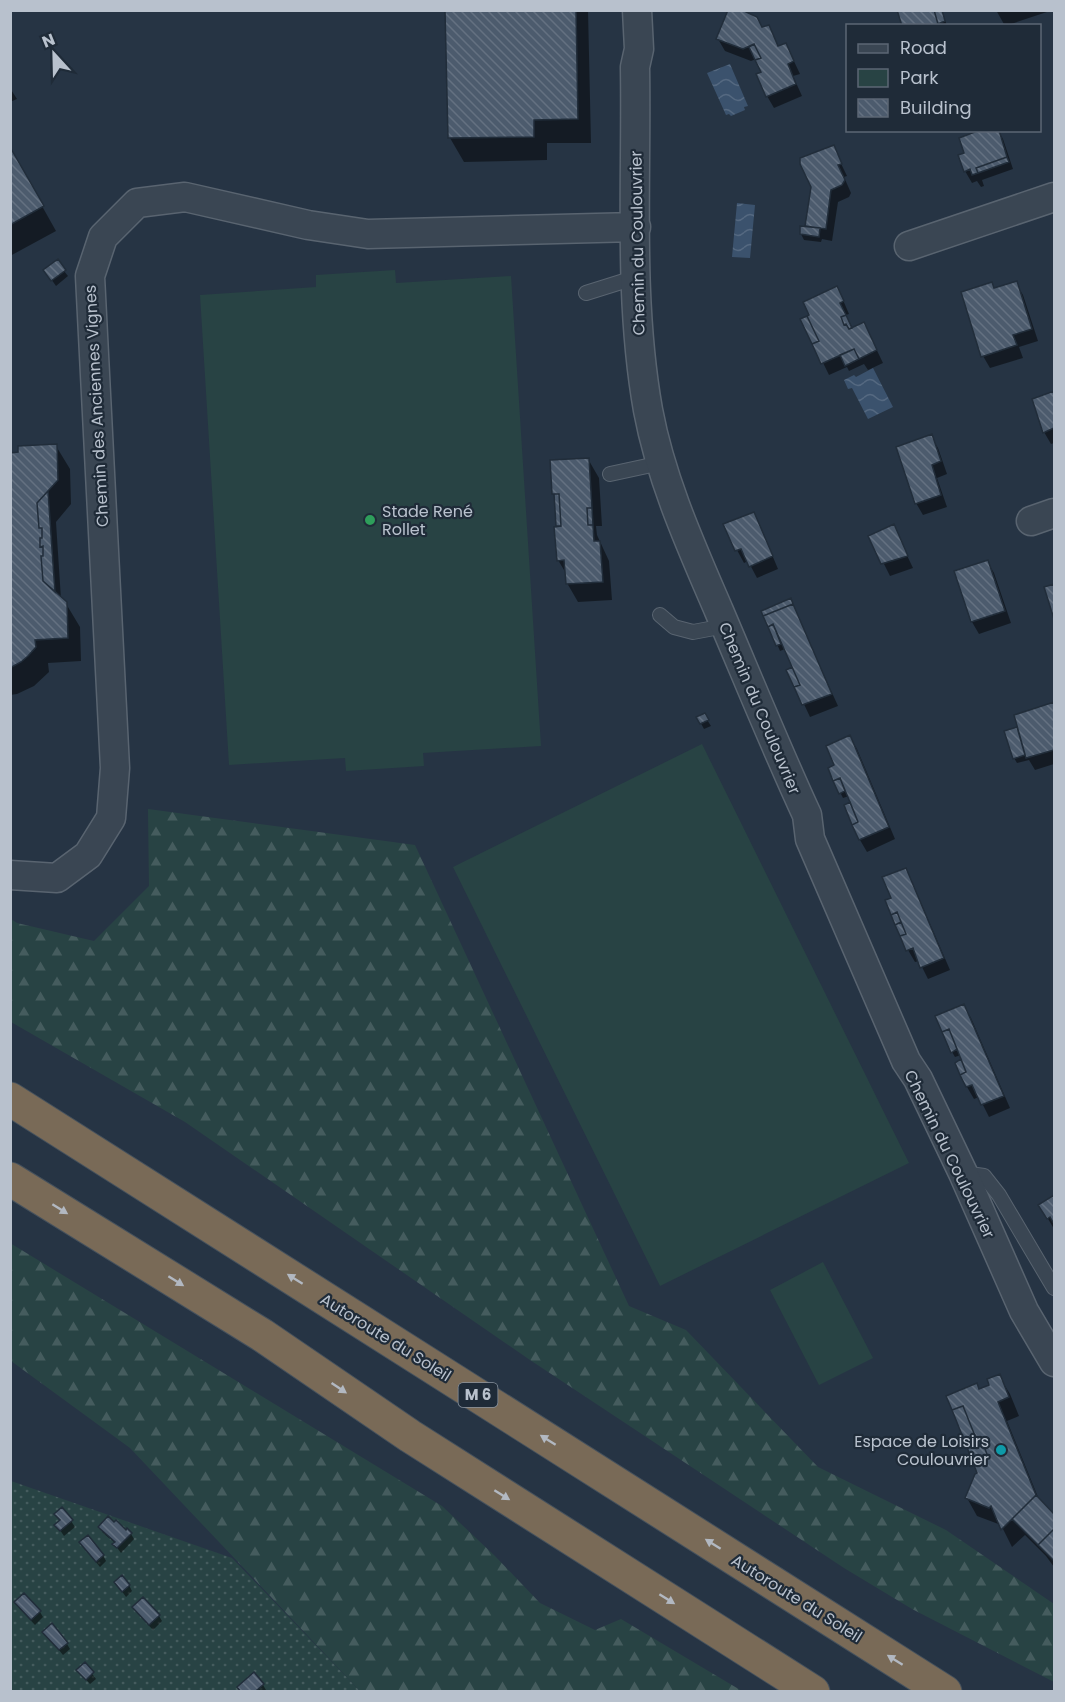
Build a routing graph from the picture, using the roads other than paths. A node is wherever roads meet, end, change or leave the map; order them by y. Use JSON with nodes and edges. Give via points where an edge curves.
{"nodes":[{"id":1,"x":637,"y":10,"type":"edge"},
{"id":2,"x":1054,"y":197,"type":"edge"},
{"id":3,"x":636,"y":227,"type":"junction"},
{"id":4,"x":909,"y":246,"type":"dead end"},
{"id":5,"x":637,"y":277,"type":"junction"},
{"id":6,"x":586,"y":293,"type":"dead end"},
{"id":7,"x":661,"y":463,"type":"junction"},
{"id":8,"x":610,"y":474,"type":"dead end"},
{"id":9,"x":660,"y":615,"type":"dead end"},
{"id":10,"x":725,"y":626,"type":"junction"},
{"id":11,"x":10,"y":875,"type":"edge"},
{"id":12,"x":10,"y":1099,"type":"edge"},
{"id":13,"x":963,"y":1173,"type":"junction"},
{"id":14,"x":10,"y":1179,"type":"edge"},
{"id":15,"x":1054,"y":1288,"type":"edge"},
{"id":16,"x":1054,"y":1362,"type":"edge"},
{"id":17,"x":813,"y":1692,"type":"edge"},
{"id":18,"x":945,"y":1692,"type":"edge"}],
"edges":[{"from":1,"to":3,"type":"street","name":"Chemin du Coulouvrier"},
{"from":2,"to":4,"type":"street"},
{"from":3,"to":5,"type":"street","name":"Chemin du Coulouvrier"},
{"from":3,"to":11,"type":"street","name":"Chemin des Anciennes Vignes","via":[[368,234],[308,225],[185,197],[137,203],[103,237],[90,276],[115,768],[111,818],[88,855],[57,878]]},
{"from":5,"to":6,"type":"lane"},
{"from":5,"to":7,"type":"street","name":"Chemin du Coulouvrier","via":[[646,395]]},
{"from":7,"to":8,"type":"lane"},
{"from":7,"to":10,"type":"street","name":"Chemin du Coulouvrier"},
{"from":9,"to":10,"type":"lane","via":[[674,627],[693,632]]},
{"from":10,"to":13,"type":"street","name":"Chemin du Coulouvrier","via":[[807,815],[810,840],[840,911],[906,1061]]},
{"from":18,"to":12,"type":"highway","name":"Autoroute du Soleil","number":"M 6","one_way":true},
{"from":13,"to":15,"type":"lane","via":[[984,1176],[999,1194]]},
{"from":13,"to":16,"type":"street","name":"Chemin du Coulouvrier","via":[[1024,1311]]},
{"from":14,"to":17,"type":"highway","one_way":true,"via":[[262,1335],[410,1436]]}]}
